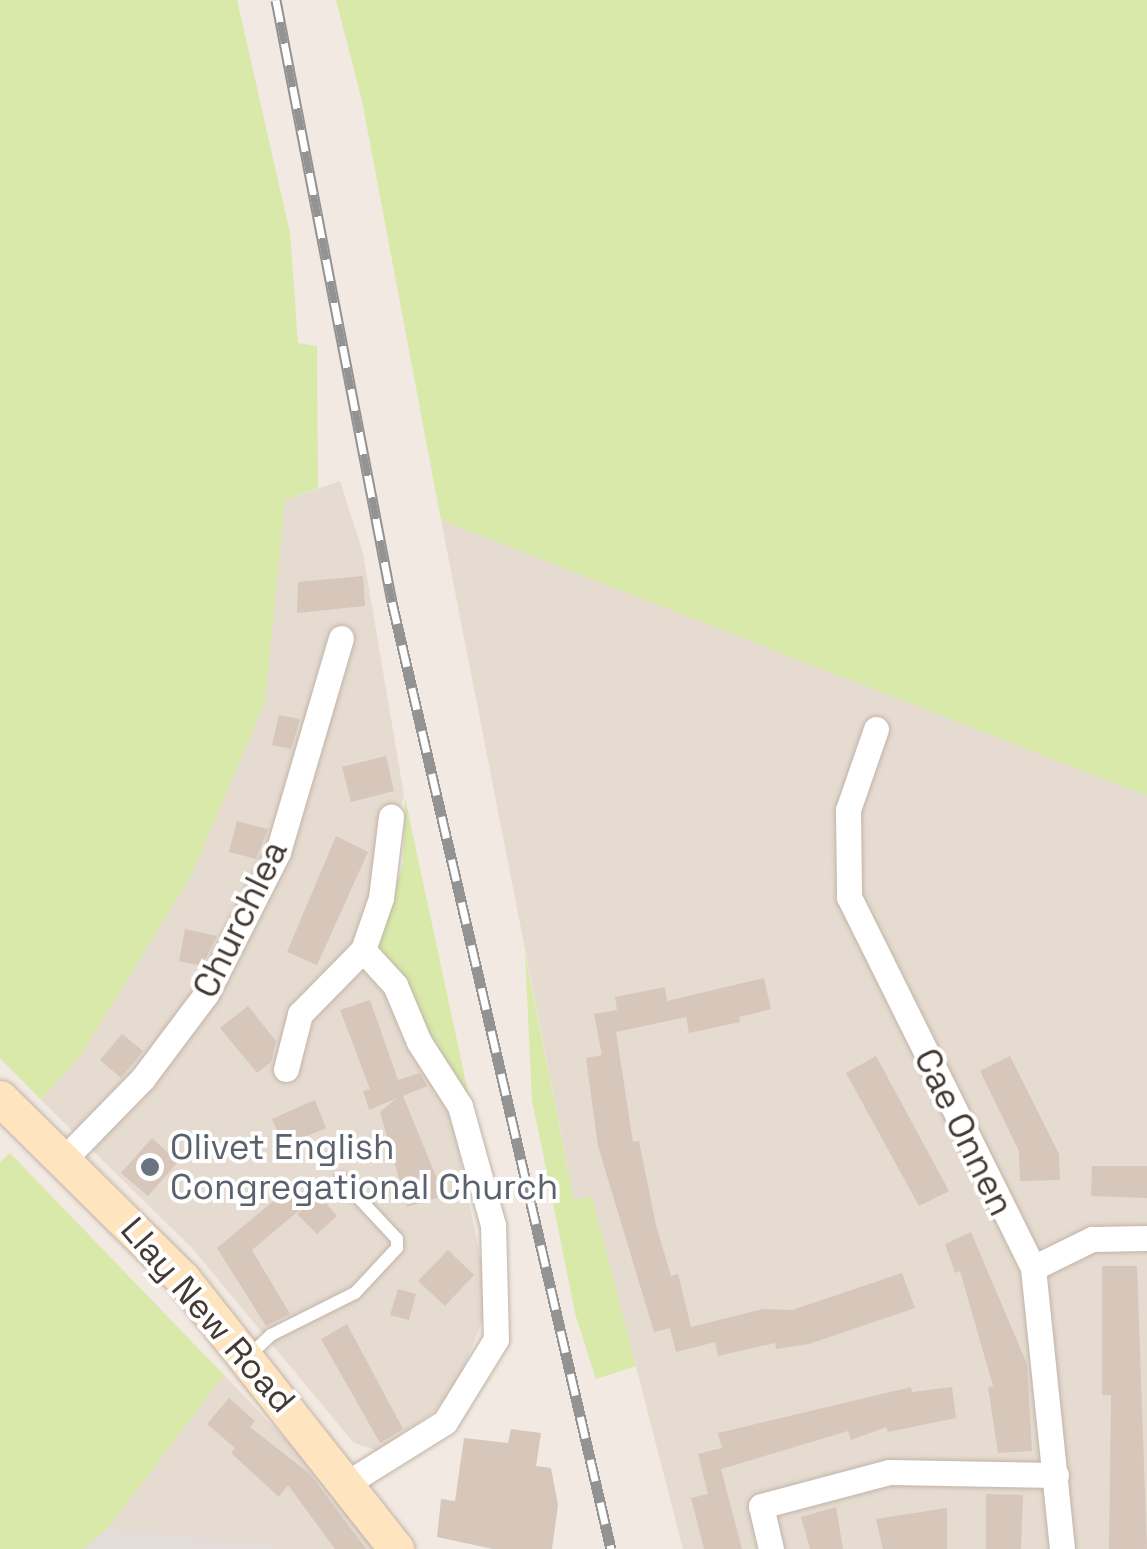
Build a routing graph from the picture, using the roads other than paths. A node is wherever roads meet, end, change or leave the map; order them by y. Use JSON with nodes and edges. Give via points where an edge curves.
{"nodes":[{"id":1,"x":341,"y":638,"type":"dead end"},
{"id":2,"x":876,"y":729,"type":"dead end"},
{"id":3,"x":391,"y":817,"type":"dead end"},
{"id":4,"x":363,"y":950,"type":"junction"},
{"id":5,"x":286,"y":1069,"type":"dead end"},
{"id":6,"x":0,"y":1098,"type":"edge"},
{"id":7,"x":66,"y":1158,"type":"junction"},
{"id":8,"x":341,"y":1179,"type":"dead end"},
{"id":9,"x":1147,"y":1238,"type":"edge"},
{"id":10,"x":1032,"y":1268,"type":"junction"},
{"id":11,"x":248,"y":1358,"type":"junction"},
{"id":12,"x":1056,"y":1475,"type":"junction"},
{"id":13,"x":349,"y":1482,"type":"junction"},
{"id":14,"x":396,"y":1549,"type":"edge"},
{"id":15,"x":771,"y":1549,"type":"edge"},
{"id":16,"x":1062,"y":1549,"type":"edge"}],
"edges":[{"from":1,"to":7,"type":"street","name":"Churchlea","via":[[278,852],[206,994],[143,1078]]},
{"from":2,"to":10,"type":"street","name":"Cae Onnen","via":[[848,810],[848,897]]},
{"from":3,"to":4,"type":"street","via":[[381,898]]},
{"from":4,"to":5,"type":"street","via":[[300,1014]]},
{"from":4,"to":13,"type":"street","via":[[395,985],[419,1042],[460,1106],[492,1225],[496,1339],[445,1422]]},
{"from":6,"to":7,"type":"main road","name":"Llay New Road"},
{"from":7,"to":11,"type":"main road","name":"Llay New Road","via":[[183,1279]]},
{"from":8,"to":11,"type":"lane","via":[[398,1248],[355,1293],[271,1335]]},
{"from":9,"to":10,"type":"street","via":[[1092,1239]]},
{"from":10,"to":12,"type":"street","name":"Cae Onnen"},
{"from":11,"to":13,"type":"main road","name":"Llay New Road"},
{"from":12,"to":15,"type":"street","via":[[888,1472],[760,1506]]},
{"from":12,"to":16,"type":"street","name":"Cae Onnen"},
{"from":13,"to":14,"type":"main road","name":"Llay New Road"}]}
